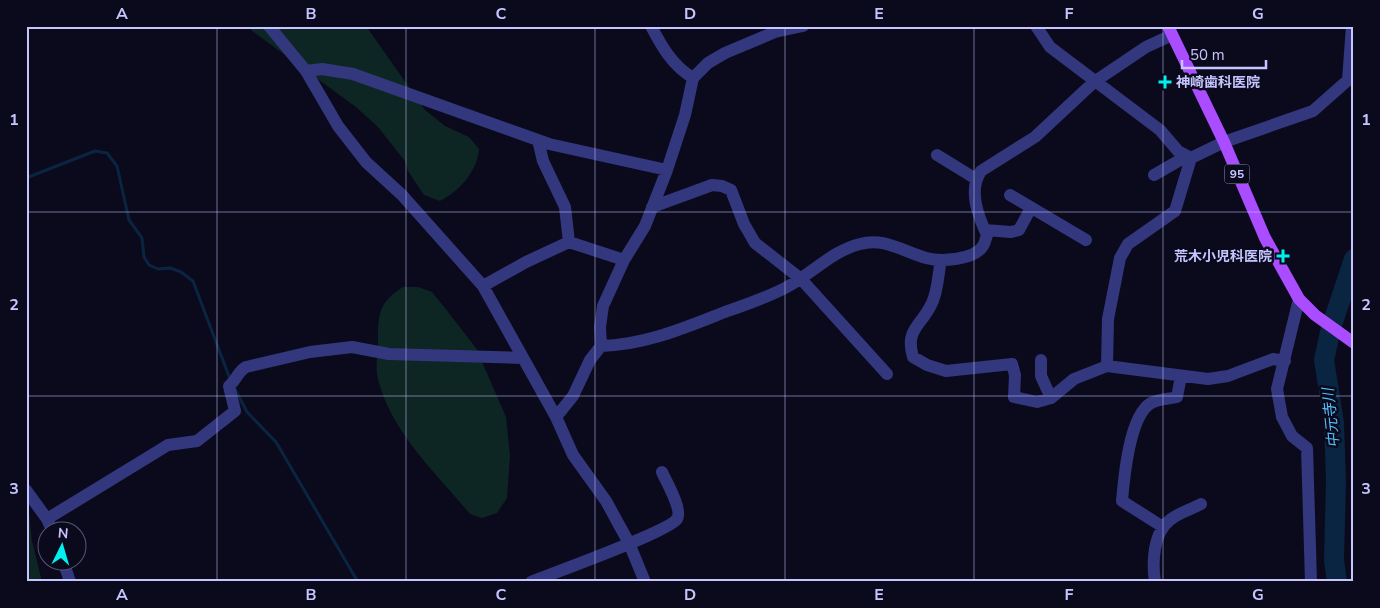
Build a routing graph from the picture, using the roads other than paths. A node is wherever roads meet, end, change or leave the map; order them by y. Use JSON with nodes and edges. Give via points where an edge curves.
{"nodes":[{"id":1,"x":269,"y":26,"type":"edge"},
{"id":2,"x":651,"y":26,"type":"edge"},
{"id":3,"x":803,"y":26,"type":"edge"},
{"id":4,"x":1036,"y":26,"type":"edge"},
{"id":5,"x":1352,"y":26,"type":"edge"},
{"id":6,"x":1170,"y":30,"type":"edge"},
{"id":7,"x":306,"y":71,"type":"junction"},
{"id":8,"x":693,"y":78,"type":"junction"},
{"id":9,"x":1094,"y":82,"type":"junction"},
{"id":10,"x":538,"y":140,"type":"junction"},
{"id":11,"x":1224,"y":142,"type":"junction"},
{"id":12,"x":937,"y":155,"type":"dead end"},
{"id":13,"x":1189,"y":157,"type":"junction"},
{"id":14,"x":667,"y":170,"type":"junction"},
{"id":15,"x":1154,"y":174,"type":"dead end"},
{"id":16,"x":976,"y":179,"type":"junction"},
{"id":17,"x":1010,"y":195,"type":"dead end"},
{"id":18,"x":652,"y":207,"type":"junction"},
{"id":19,"x":1031,"y":208,"type":"junction"},
{"id":20,"x":985,"y":230,"type":"junction"},
{"id":21,"x":1086,"y":240,"type":"dead end"},
{"id":22,"x":569,"y":242,"type":"junction"},
{"id":23,"x":624,"y":260,"type":"junction"},
{"id":24,"x":941,"y":260,"type":"junction"},
{"id":25,"x":801,"y":279,"type":"junction"},
{"id":26,"x":483,"y":286,"type":"junction"},
{"id":27,"x":1299,"y":299,"type":"junction"},
{"id":28,"x":1354,"y":343,"type":"edge"},
{"id":29,"x":600,"y":346,"type":"junction"},
{"id":30,"x":523,"y":358,"type":"junction"},
{"id":31,"x":1042,"y":360,"type":"dead end"},
{"id":32,"x":1285,"y":361,"type":"junction"},
{"id":33,"x":1107,"y":366,"type":"junction"},
{"id":34,"x":887,"y":374,"type":"dead end"},
{"id":35,"x":1181,"y":376,"type":"junction"},
{"id":36,"x":1051,"y":398,"type":"junction"},
{"id":37,"x":556,"y":417,"type":"junction"},
{"id":38,"x":662,"y":472,"type":"dead end"},
{"id":39,"x":26,"y":490,"type":"edge"},
{"id":40,"x":1201,"y":504,"type":"dead end"},
{"id":41,"x":47,"y":520,"type":"edge"},
{"id":42,"x":57,"y":520,"type":"edge"},
{"id":43,"x":1163,"y":527,"type":"junction"},
{"id":44,"x":630,"y":543,"type":"junction"},
{"id":45,"x":66,"y":570,"type":"edge"},
{"id":46,"x":70,"y":582,"type":"edge"},
{"id":47,"x":531,"y":582,"type":"edge"},
{"id":48,"x":645,"y":582,"type":"edge"},
{"id":49,"x":1155,"y":582,"type":"edge"},
{"id":50,"x":1311,"y":582,"type":"edge"}],
"edges":[{"from":1,"to":7,"type":"street"},
{"from":2,"to":8,"type":"street","via":[[678,69]]},
{"from":3,"to":8,"type":"street","via":[[775,32],[726,53],[708,63]]},
{"from":4,"to":9,"type":"street","via":[[1050,47]]},
{"from":5,"to":11,"type":"street","via":[[1348,80],[1313,111]]},
{"from":6,"to":9,"type":"street"},
{"from":6,"to":11,"type":"main road","number":"95"},
{"from":7,"to":10,"type":"street","via":[[322,69],[353,74]]},
{"from":7,"to":26,"type":"street","via":[[338,126],[366,162],[402,195]]},
{"from":8,"to":14,"type":"street"},
{"from":9,"to":13,"type":"street","via":[[1160,130],[1178,151]]},
{"from":9,"to":16,"type":"street","via":[[1035,137],[981,171]]},
{"from":10,"to":14,"type":"street"},
{"from":10,"to":22,"type":"street","via":[[543,161],[565,207]]},
{"from":11,"to":13,"type":"street"},
{"from":11,"to":27,"type":"main road","number":"95","via":[[1265,238]]},
{"from":12,"to":16,"type":"street"},
{"from":13,"to":15,"type":"street"},
{"from":13,"to":33,"type":"street","via":[[1175,211],[1128,244],[1120,258],[1108,320]]},
{"from":14,"to":18,"type":"street"},
{"from":16,"to":20,"type":"street","via":[[975,197]]},
{"from":17,"to":19,"type":"street"},
{"from":18,"to":23,"type":"street"},
{"from":18,"to":25,"type":"street","via":[[712,185],[731,190],[755,243]]},
{"from":19,"to":20,"type":"street","via":[[1019,230]]},
{"from":19,"to":21,"type":"street"},
{"from":20,"to":24,"type":"street","via":[[984,246],[976,252]]},
{"from":22,"to":23,"type":"street"},
{"from":22,"to":26,"type":"street"},
{"from":23,"to":29,"type":"street","via":[[603,306]]},
{"from":24,"to":25,"type":"street","via":[[926,258],[895,245],[862,243],[834,255]]},
{"from":24,"to":36,"type":"street","via":[[932,305],[912,332],[910,346],[914,357],[946,371],[1012,364],[1014,397],[1037,402]]},
{"from":25,"to":29,"type":"street","via":[[664,336],[626,345]]},
{"from":25,"to":34,"type":"street"},
{"from":26,"to":30,"type":"street"},
{"from":27,"to":28,"type":"main road","number":"95"},
{"from":27,"to":32,"type":"street"},
{"from":29,"to":37,"type":"street","via":[[573,396]]},
{"from":30,"to":37,"type":"street"},
{"from":30,"to":42,"type":"street","via":[[389,354],[352,347],[310,352],[246,367],[238,372],[233,383],[235,411],[213,430],[197,441],[168,445]]},
{"from":31,"to":36,"type":"street","via":[[1042,376]]},
{"from":32,"to":35,"type":"street","via":[[1273,359],[1228,376],[1208,379]]},
{"from":32,"to":50,"type":"street","via":[[1278,376],[1277,389],[1282,417],[1292,436],[1307,448]]},
{"from":33,"to":35,"type":"street"},
{"from":33,"to":36,"type":"street","via":[[1074,379]]},
{"from":35,"to":43,"type":"street","via":[[1177,397],[1150,404],[1136,424],[1125,465],[1122,501]]},
{"from":37,"to":44,"type":"street","via":[[574,455]]},
{"from":38,"to":44,"type":"street","via":[[679,510],[677,518]]},
{"from":39,"to":41,"type":"street"},
{"from":40,"to":43,"type":"street","via":[[1170,519]]},
{"from":43,"to":49,"type":"street","via":[[1152,566]]},
{"from":44,"to":47,"type":"street"},
{"from":44,"to":48,"type":"street"},
{"from":45,"to":46,"type":"street"}]}
